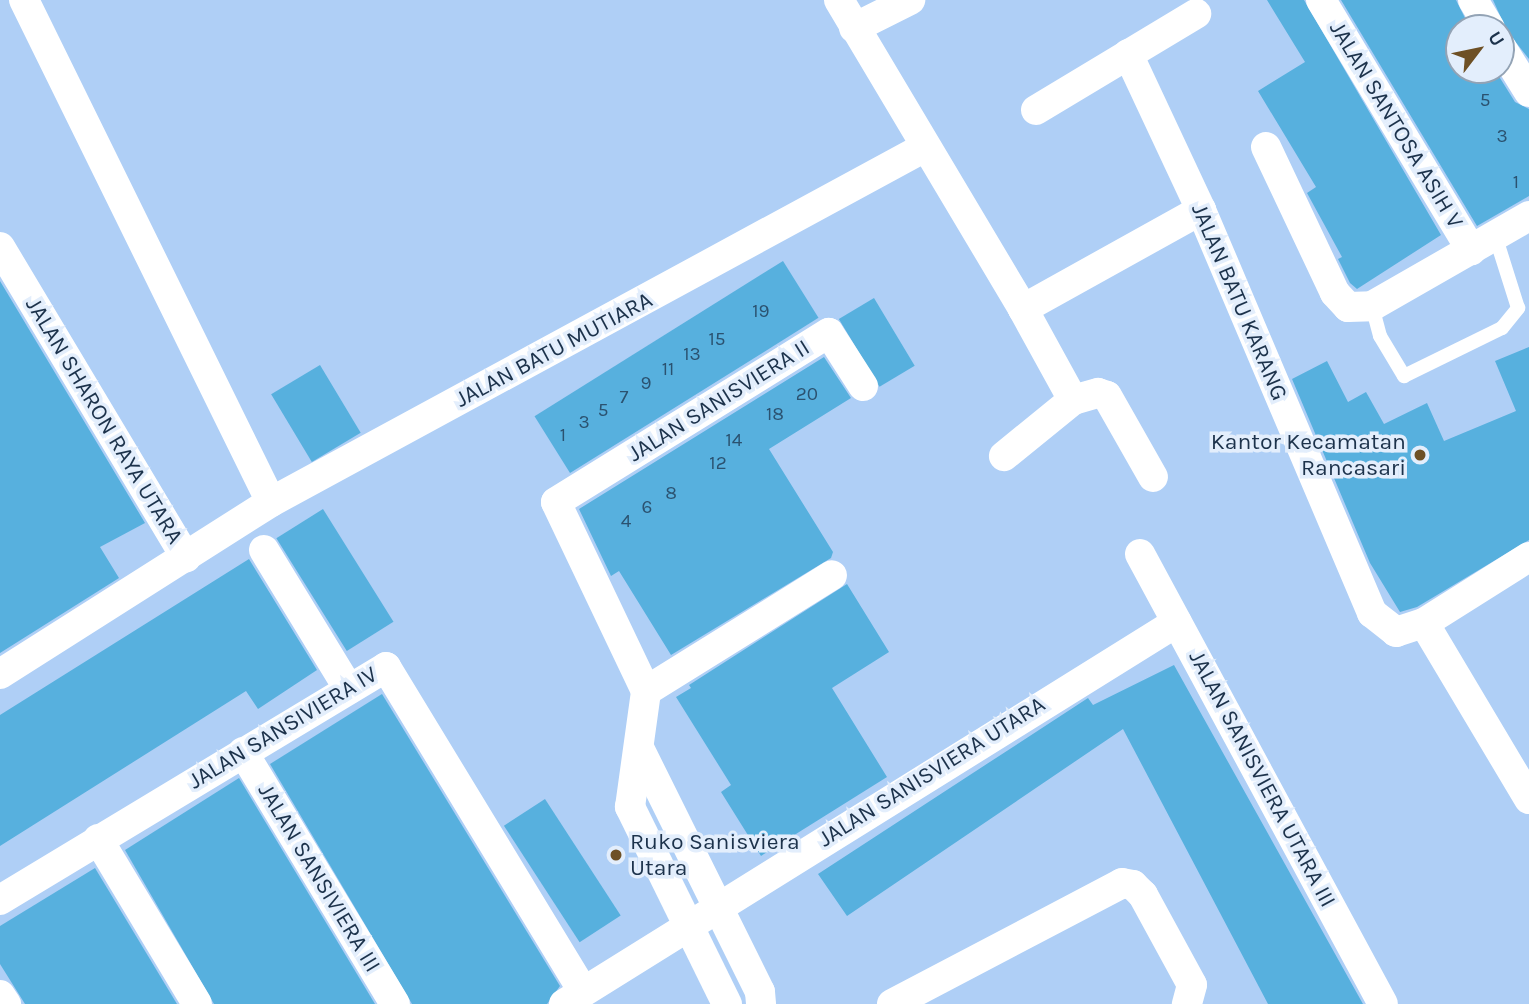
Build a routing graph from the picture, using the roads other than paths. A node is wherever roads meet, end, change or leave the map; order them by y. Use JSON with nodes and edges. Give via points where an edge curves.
{"nodes":[{"id":1,"x":24,"y":0,"type":"edge"},
{"id":2,"x":838,"y":0,"type":"edge"},
{"id":3,"x":910,"y":0,"type":"edge"},
{"id":4,"x":1321,"y":0,"type":"edge"},
{"id":5,"x":1196,"y":15,"type":"dead end"},
{"id":6,"x":854,"y":28,"type":"junction"},
{"id":7,"x":1128,"y":54,"type":"junction"},
{"id":8,"x":1515,"y":70,"type":"edge"},
{"id":9,"x":1529,"y":92,"type":"edge"},
{"id":10,"x":1036,"y":110,"type":"dead end"},
{"id":11,"x":925,"y":147,"type":"junction"},
{"id":12,"x":1266,"y":147,"type":"dead end"},
{"id":13,"x":1201,"y":210,"type":"junction"},
{"id":14,"x":1529,"y":216,"type":"edge"},
{"id":15,"x":1483,"y":242,"type":"junction"},
{"id":16,"x":0,"y":247,"type":"edge"},
{"id":17,"x":1371,"y":306,"type":"junction"},
{"id":18,"x":1023,"y":309,"type":"junction"},
{"id":19,"x":863,"y":386,"type":"dead end"},
{"id":20,"x":1073,"y":400,"type":"junction"},
{"id":21,"x":1004,"y":456,"type":"dead end"},
{"id":22,"x":1153,"y":477,"type":"dead end"},
{"id":23,"x":271,"y":502,"type":"junction"},
{"id":24,"x":264,"y":550,"type":"dead end"},
{"id":25,"x":1140,"y":554,"type":"dead end"},
{"id":26,"x":186,"y":558,"type":"junction"},
{"id":27,"x":1520,"y":563,"type":"edge"},
{"id":28,"x":832,"y":575,"type":"dead end"},
{"id":29,"x":1177,"y":622,"type":"junction"},
{"id":30,"x":1424,"y":623,"type":"junction"},
{"id":31,"x":0,"y":674,"type":"edge"},
{"id":32,"x":349,"y":689,"type":"junction"},
{"id":33,"x":646,"y":691,"type":"junction"},
{"id":34,"x":639,"y":748,"type":"junction"},
{"id":35,"x":243,"y":752,"type":"junction"},
{"id":36,"x":1529,"y":799,"type":"edge"},
{"id":37,"x":98,"y":839,"type":"junction"},
{"id":38,"x":0,"y":900,"type":"edge"},
{"id":39,"x":715,"y":906,"type":"junction"},
{"id":40,"x":688,"y":923,"type":"junction"},
{"id":41,"x":0,"y":995,"type":"edge"},
{"id":42,"x":574,"y":998,"type":"edge"},
{"id":43,"x":6,"y":1004,"type":"edge"},
{"id":44,"x":197,"y":1004,"type":"edge"},
{"id":45,"x":396,"y":1004,"type":"edge"},
{"id":46,"x":727,"y":1004,"type":"edge"},
{"id":47,"x":761,"y":1004,"type":"edge"},
{"id":48,"x":892,"y":1004,"type":"edge"},
{"id":49,"x":1187,"y":1004,"type":"edge"},
{"id":50,"x":1383,"y":1004,"type":"edge"}],
"edges":[{"from":1,"to":23,"type":"street"},
{"from":2,"to":6,"type":"street"},
{"from":3,"to":6,"type":"street"},
{"from":4,"to":15,"type":"street","name":"JALAN SANTOSA ASIH V"},
{"from":5,"to":7,"type":"street"},
{"from":6,"to":11,"type":"street"},
{"from":7,"to":10,"type":"street"},
{"from":7,"to":13,"type":"street","name":"JALAN BATU KARANG"},
{"from":8,"to":9,"type":"street"},
{"from":11,"to":18,"type":"street"},
{"from":11,"to":23,"type":"street","name":"JALAN BATU MUTIARA"},
{"from":12,"to":17,"type":"street","via":[[1335,293],[1348,307]]},
{"from":13,"to":18,"type":"street"},
{"from":13,"to":30,"type":"street","name":"JALAN BATU KARANG","via":[[1361,594],[1382,624],[1396,632]]},
{"from":14,"to":15,"type":"street"},
{"from":15,"to":17,"type":"street"},
{"from":15,"to":17,"type":"lane","via":[[1509,267],[1518,308],[1502,328],[1404,376],[1380,336]]},
{"from":16,"to":26,"type":"street","name":"JALAN SHARON RAYA UTARA"},
{"from":18,"to":20,"type":"street"},
{"from":19,"to":33,"type":"street","name":"JALAN SANISVIERA II","via":[[829,333],[556,502]]},
{"from":20,"to":21,"type":"street"},
{"from":20,"to":22,"type":"street","via":[[1098,393],[1107,396]]},
{"from":23,"to":26,"type":"street","name":"JALAN BATU MUTIARA"},
{"from":24,"to":32,"type":"street"},
{"from":25,"to":29,"type":"street","name":"JALAN SANISVIERA UTARA III"},
{"from":26,"to":31,"type":"street","name":"JALAN BATU MUTIARA"},
{"from":27,"to":30,"type":"street","name":"JALAN BATU KARANG"},
{"from":28,"to":33,"type":"street"},
{"from":29,"to":39,"type":"street","name":"JALAN SANISVIERA UTARA"},
{"from":29,"to":50,"type":"street","name":"JALAN SANISVIERA UTARA III"},
{"from":30,"to":36,"type":"street"},
{"from":32,"to":35,"type":"street","name":"JALAN SANSIVIERA IV"},
{"from":32,"to":42,"type":"street","name":"JALAN SANSIVIERA IV","via":[[386,667]]},
{"from":33,"to":34,"type":"street"},
{"from":34,"to":39,"type":"street"},
{"from":34,"to":40,"type":"street","via":[[630,807]]},
{"from":35,"to":37,"type":"street","name":"JALAN SANSIVIERA IV"},
{"from":35,"to":45,"type":"street","name":"JALAN SANSIVIERA III"},
{"from":37,"to":38,"type":"street","name":"JALAN SANSIVIERA IV"},
{"from":37,"to":44,"type":"street"},
{"from":39,"to":40,"type":"street","name":"JALAN SANISVIERA UTARA"},
{"from":39,"to":47,"type":"street","via":[[760,992]]},
{"from":40,"to":42,"type":"street","name":"JALAN SANISVIERA UTARA"},
{"from":40,"to":46,"type":"street"},
{"from":41,"to":43,"type":"street"},
{"from":48,"to":49,"type":"street","via":[[1122,883],[1133,885],[1143,895],[1192,985]]}]}
